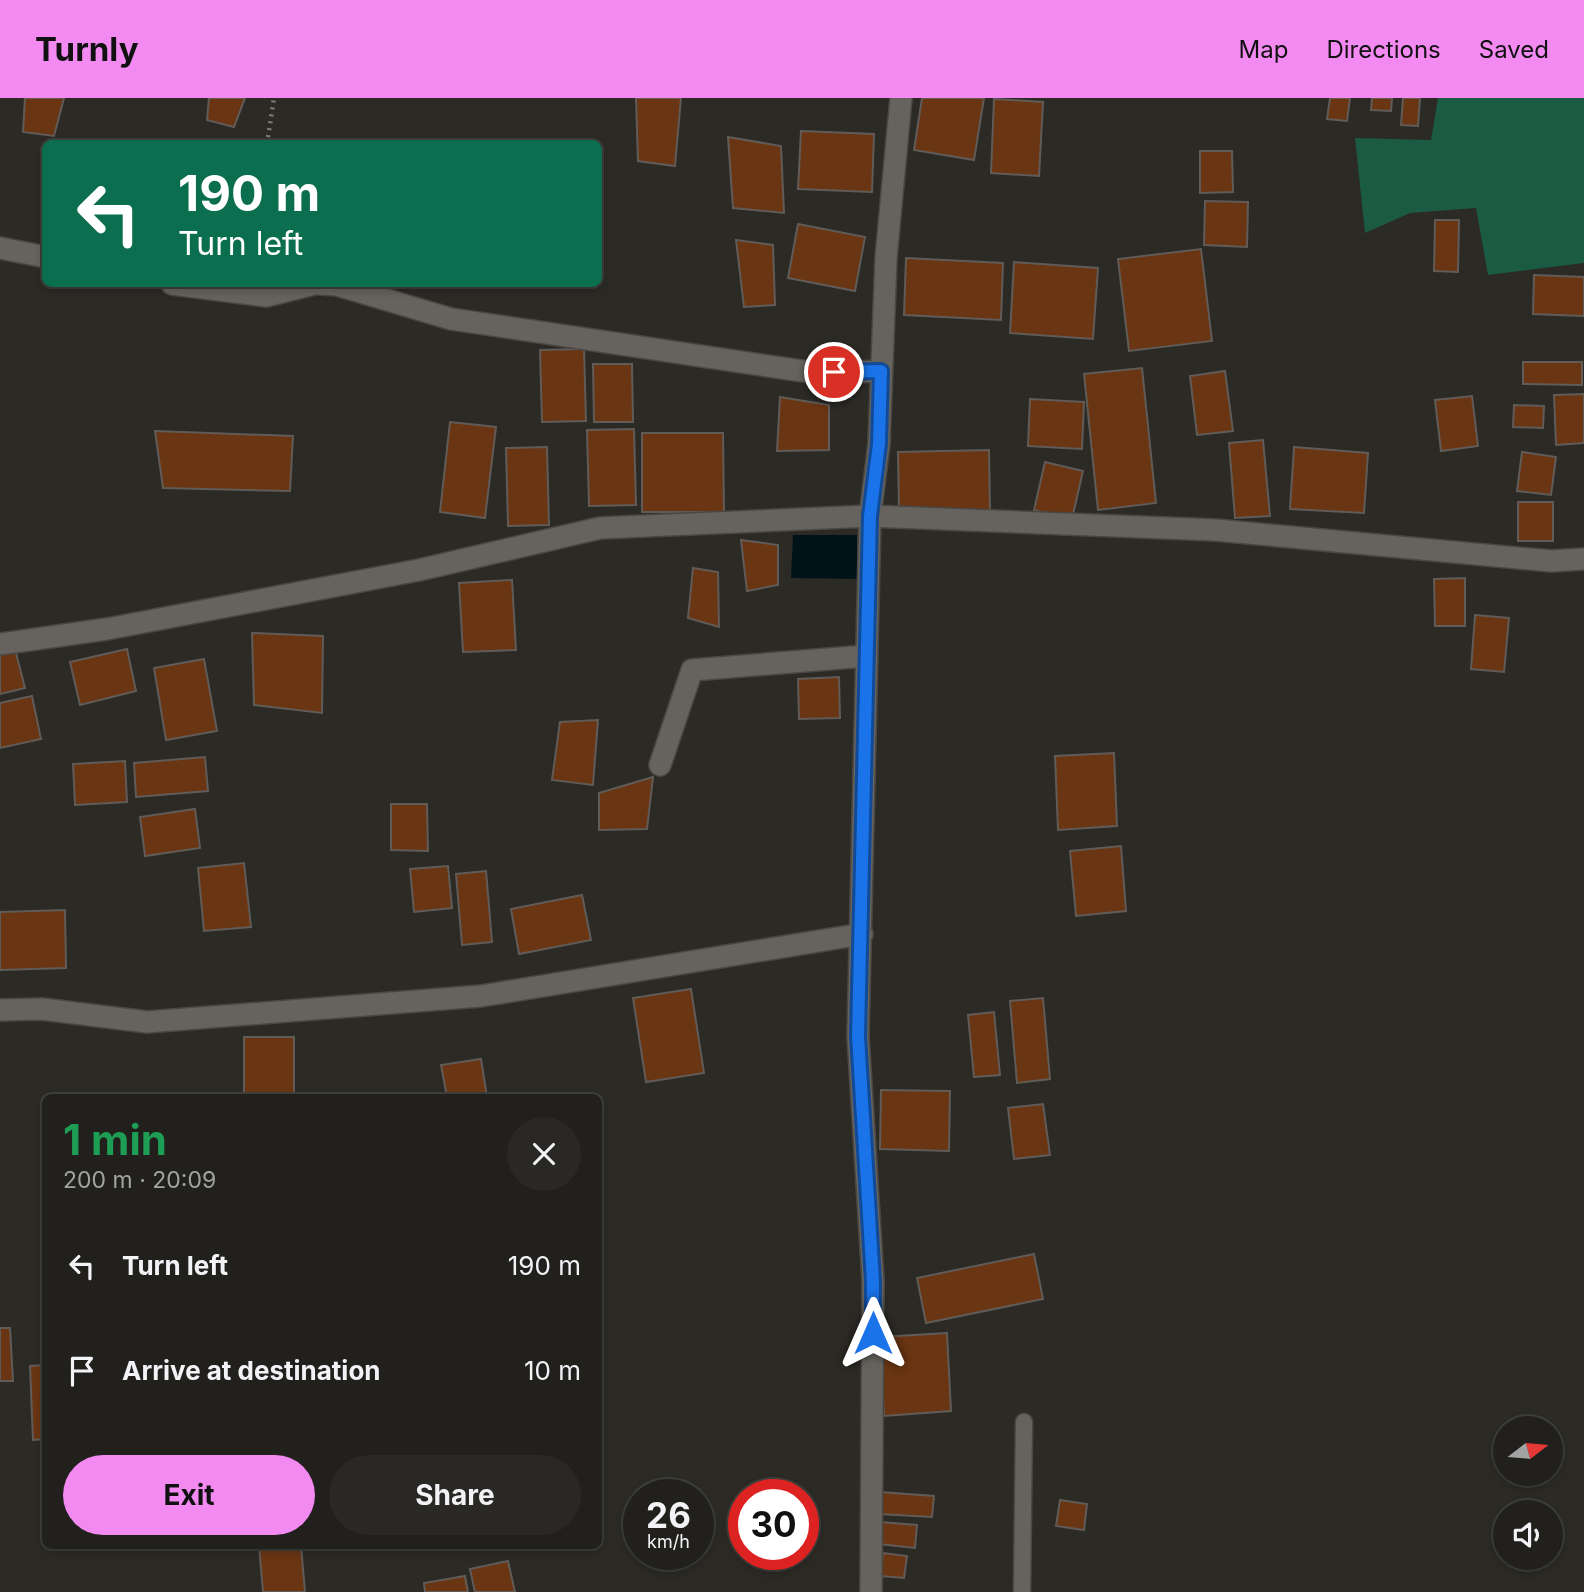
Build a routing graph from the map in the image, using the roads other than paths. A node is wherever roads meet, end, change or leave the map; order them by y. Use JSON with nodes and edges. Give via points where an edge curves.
{"nodes":[{"id":1,"x":901,"y":98,"type":"edge"},
{"id":2,"x":0,"y":248,"type":"edge"},
{"id":3,"x":42,"y":256,"type":"edge"},
{"id":4,"x":196,"y":287,"type":"edge"},
{"id":5,"x":302,"y":287,"type":"edge"},
{"id":6,"x":344,"y":287,"type":"edge"},
{"id":7,"x":881,"y":371,"type":"junction"},
{"id":8,"x":870,"y":516,"type":"junction"},
{"id":9,"x":1584,"y":559,"type":"edge"},
{"id":10,"x":0,"y":643,"type":"edge"},
{"id":11,"x":866,"y":656,"type":"junction"},
{"id":12,"x":660,"y":765,"type":"dead end"},
{"id":13,"x":862,"y":934,"type":"junction"},
{"id":14,"x":0,"y":1010,"type":"edge"},
{"id":15,"x":1024,"y":1422,"type":"dead end"},
{"id":16,"x":871,"y":1592,"type":"edge"},
{"id":17,"x":1022,"y":1592,"type":"edge"}],
"edges":[{"from":1,"to":7,"type":"street"},
{"from":2,"to":3,"type":"street"},
{"from":4,"to":5,"type":"street","via":[[266,296]]},
{"from":6,"to":7,"type":"street","via":[[451,319],[816,373]]},
{"from":7,"to":8,"type":"street","via":[[879,444]]},
{"from":8,"to":9,"type":"street","via":[[1215,530],[1551,561]]},
{"from":8,"to":10,"type":"street","via":[[600,528],[419,570],[107,629]]},
{"from":8,"to":11,"type":"street"},
{"from":11,"to":12,"type":"street","via":[[692,670]]},
{"from":11,"to":13,"type":"street"},
{"from":13,"to":14,"type":"street","via":[[481,996],[147,1022],[42,1009]]},
{"from":13,"to":16,"type":"street","via":[[858,1036],[873,1281]]},
{"from":15,"to":17,"type":"lane"}]}
